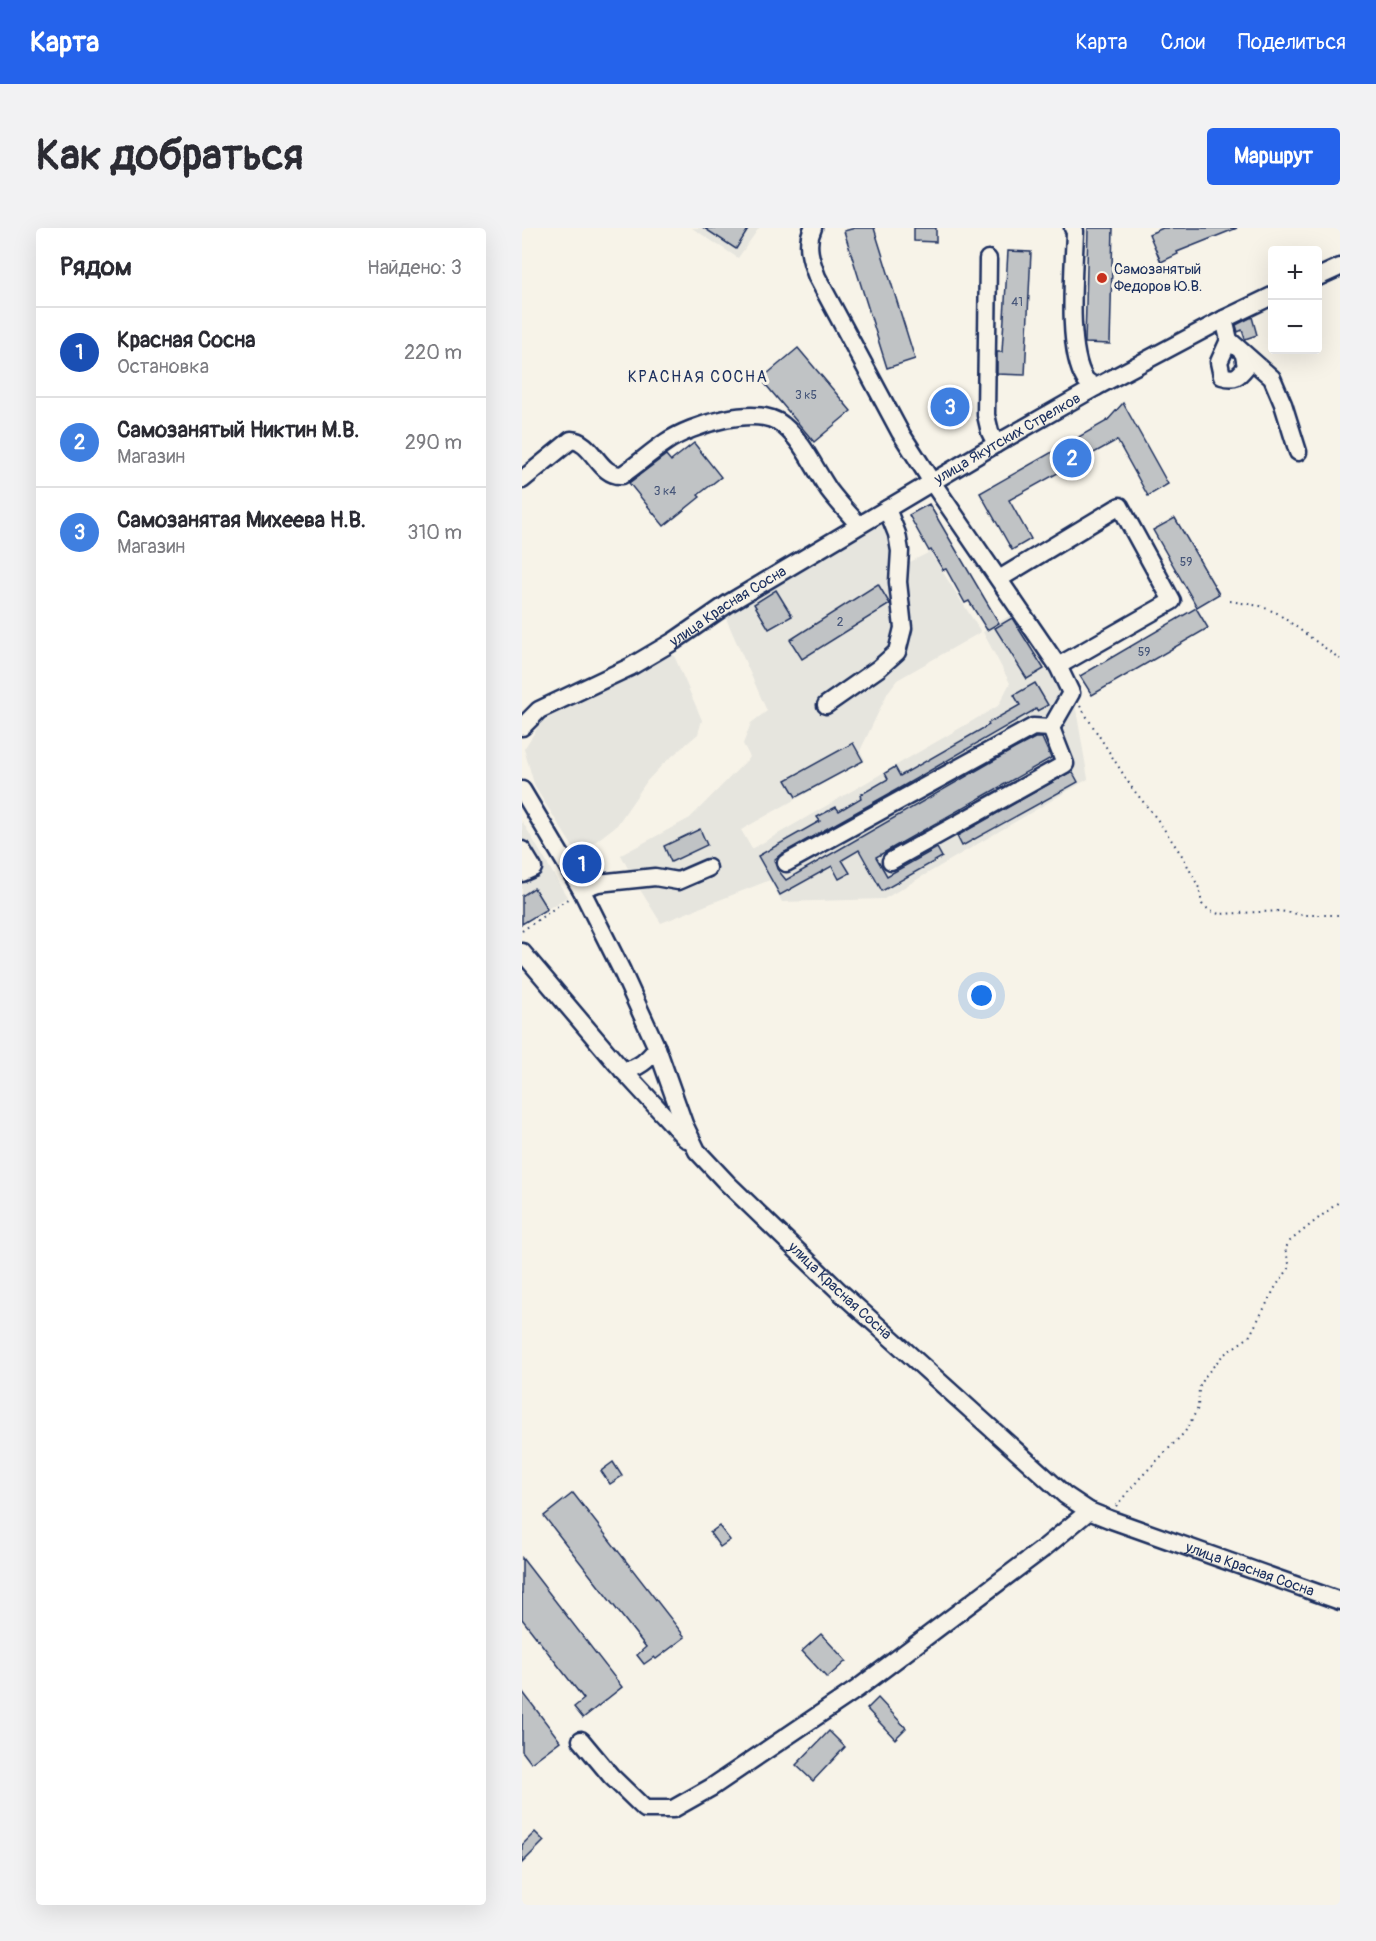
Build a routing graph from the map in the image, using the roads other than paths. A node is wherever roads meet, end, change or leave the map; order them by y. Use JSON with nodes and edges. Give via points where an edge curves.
{"nodes":[{"id":1,"x":1073,"y":228,"type":"edge"},
{"id":2,"x":809,"y":230,"type":"edge"},
{"id":3,"x":988,"y":258,"type":"dead end"},
{"id":4,"x":1340,"y":267,"type":"edge"},
{"id":5,"x":1322,"y":275,"type":"edge"},
{"id":6,"x":1268,"y":298,"type":"edge"},
{"id":7,"x":1224,"y":319,"type":"junction"},
{"id":8,"x":1229,"y":340,"type":"junction"},
{"id":9,"x":1244,"y":355,"type":"junction"},
{"id":10,"x":1096,"y":387,"type":"junction"},
{"id":11,"x":996,"y":444,"type":"junction"},
{"id":12,"x":1299,"y":452,"type":"dead end"},
{"id":13,"x":522,"y":480,"type":"edge"},
{"id":14,"x":932,"y":482,"type":"junction"},
{"id":15,"x":887,"y":509,"type":"junction"},
{"id":16,"x":859,"y":525,"type":"junction"},
{"id":17,"x":999,"y":579,"type":"junction"},
{"id":18,"x":1058,"y":666,"type":"junction"},
{"id":19,"x":826,"y":705,"type":"dead end"},
{"id":20,"x":522,"y":727,"type":"edge"},
{"id":21,"x":1051,"y":728,"type":"junction"},
{"id":22,"x":522,"y":790,"type":"edge"},
{"id":23,"x":522,"y":850,"type":"edge"},
{"id":24,"x":891,"y":861,"type":"dead end"},
{"id":25,"x":786,"y":863,"type":"dead end"},
{"id":26,"x":708,"y":868,"type":"dead end"},
{"id":27,"x":522,"y":873,"type":"edge"},
{"id":28,"x":581,"y":889,"type":"junction"},
{"id":29,"x":522,"y":952,"type":"edge"},
{"id":30,"x":657,"y":1048,"type":"junction"},
{"id":31,"x":623,"y":1071,"type":"junction"},
{"id":32,"x":697,"y":1150,"type":"junction"},
{"id":33,"x":1089,"y":1511,"type":"junction"},
{"id":34,"x":1340,"y":1601,"type":"edge"},
{"id":35,"x":581,"y":1740,"type":"dead end"}],
"edges":[{"from":1,"to":10,"type":"street","via":[[1076,354],[1085,380]]},
{"from":2,"to":14,"type":"street","name":"улица Якутских Стрелков","via":[[809,257],[817,277],[900,432]]},
{"from":3,"to":11,"type":"street","via":[[986,415]]},
{"from":4,"to":5,"type":"street"},
{"from":6,"to":7,"type":"street","name":"улица Якутских Стрелков"},
{"from":7,"to":8,"type":"street"},
{"from":7,"to":10,"type":"street","name":"улица Якутских Стрелков"},
{"from":8,"to":9,"type":"street"},
{"from":8,"to":9,"type":"street","via":[[1219,362],[1222,376],[1238,377],[1246,367]]},
{"from":9,"to":12,"type":"street","via":[[1272,378]]},
{"from":10,"to":11,"type":"street","name":"улица Якутских Стрелков"},
{"from":11,"to":14,"type":"street","name":"улица Якутских Стрелков"},
{"from":13,"to":16,"type":"street","via":[[571,440],[584,444],[616,476],[678,435],[719,420],[750,415],[768,417],[783,424],[803,446],[830,491]]},
{"from":14,"to":15,"type":"street","name":"улица Красная Сосна"},
{"from":14,"to":17,"type":"street"},
{"from":15,"to":16,"type":"street","name":"улица Красная Сосна"},
{"from":15,"to":19,"type":"street","via":[[900,551],[898,582],[903,628],[897,652]]},
{"from":16,"to":20,"type":"street","name":"улица Красная Сосна","via":[[630,667],[539,710]]},
{"from":17,"to":18,"type":"street"},
{"from":17,"to":18,"type":"street","via":[[1120,506],[1172,601]]},
{"from":18,"to":21,"type":"street","via":[[1071,693]]},
{"from":21,"to":24,"type":"street","via":[[1065,764]]},
{"from":21,"to":25,"type":"street","via":[[1033,727]]},
{"from":22,"to":28,"type":"street","name":"улица Красная Сосна"},
{"from":23,"to":27,"type":"street","via":[[533,867]]},
{"from":26,"to":28,"type":"street","via":[[678,881],[655,877],[598,883]]},
{"from":28,"to":30,"type":"street","name":"улица Красная Сосна"},
{"from":29,"to":31,"type":"street"},
{"from":30,"to":31,"type":"street","via":[[635,1069]]},
{"from":30,"to":32,"type":"street","name":"улица Красная Сосна"},
{"from":31,"to":32,"type":"street"},
{"from":32,"to":33,"type":"street","name":"улица Красная Сосна","via":[[839,1292],[1065,1495]]},
{"from":33,"to":34,"type":"street","name":"улица Красная Сосна"},
{"from":33,"to":35,"type":"street","via":[[857,1689],[673,1809],[645,1809]]}]}
